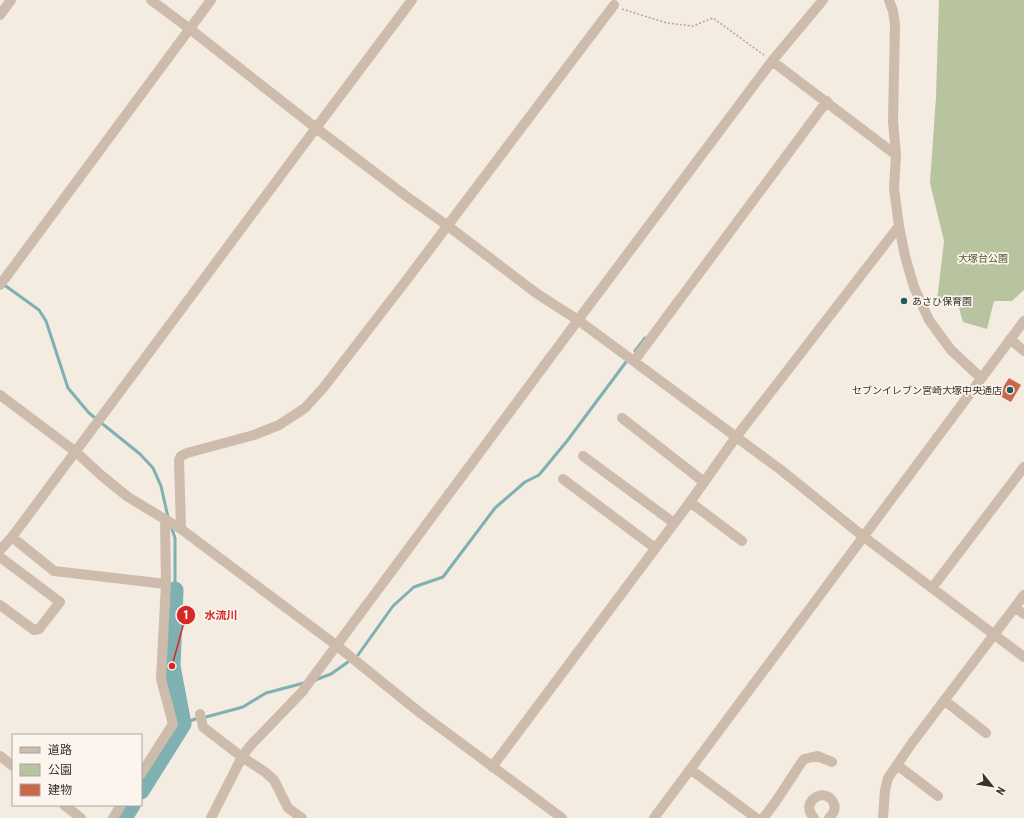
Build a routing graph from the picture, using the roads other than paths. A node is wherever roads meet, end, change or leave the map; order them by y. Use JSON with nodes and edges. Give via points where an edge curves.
{"nodes":[{"id":1,"x":11,"y":0,"type":"edge"},
{"id":2,"x":150,"y":0,"type":"edge"},
{"id":3,"x":211,"y":0,"type":"edge"},
{"id":4,"x":412,"y":0,"type":"edge"},
{"id":5,"x":823,"y":0,"type":"edge"},
{"id":6,"x":889,"y":0,"type":"edge"},
{"id":7,"x":614,"y":5,"type":"road end"},
{"id":8,"x":0,"y":15,"type":"edge"},
{"id":9,"x":190,"y":29,"type":"junction"},
{"id":10,"x":772,"y":61,"type":"junction"},
{"id":11,"x":827,"y":102,"type":"junction"},
{"id":12,"x":316,"y":128,"type":"junction"},
{"id":13,"x":896,"y":155,"type":"junction"},
{"id":14,"x":448,"y":226,"type":"junction"},
{"id":15,"x":898,"y":226,"type":"junction"},
{"id":16,"x":2,"y":282,"type":"edge"},
{"id":17,"x":578,"y":320,"type":"junction"},
{"id":18,"x":1024,"y":321,"type":"edge"},
{"id":19,"x":1010,"y":339,"type":"junction"},
{"id":20,"x":1024,"y":351,"type":"edge"},
{"id":21,"x":634,"y":361,"type":"junction"},
{"id":22,"x":981,"y":378,"type":"junction"},
{"id":23,"x":0,"y":395,"type":"edge"},
{"id":24,"x":622,"y":418,"type":"dead end"},
{"id":25,"x":736,"y":437,"type":"junction"},
{"id":26,"x":76,"y":452,"type":"junction"},
{"id":27,"x":583,"y":456,"type":"dead end"},
{"id":28,"x":1024,"y":468,"type":"edge"},
{"id":29,"x":563,"y":478,"type":"dead end"},
{"id":30,"x":704,"y":482,"type":"junction"},
{"id":31,"x":690,"y":502,"type":"junction"},
{"id":32,"x":165,"y":519,"type":"junction"},
{"id":33,"x":674,"y":523,"type":"junction"},
{"id":34,"x":181,"y":529,"type":"junction"},
{"id":35,"x":12,"y":537,"type":"junction"},
{"id":36,"x":864,"y":537,"type":"junction"},
{"id":37,"x":742,"y":541,"type":"dead end"},
{"id":38,"x":655,"y":548,"type":"junction"},
{"id":39,"x":0,"y":550,"type":"edge"},
{"id":40,"x":0,"y":556,"type":"edge"},
{"id":41,"x":166,"y":584,"type":"junction"},
{"id":42,"x":932,"y":588,"type":"junction"},
{"id":43,"x":1024,"y":595,"type":"edge"},
{"id":44,"x":0,"y":605,"type":"edge"},
{"id":45,"x":1015,"y":607,"type":"junction"},
{"id":46,"x":1024,"y":614,"type":"edge"},
{"id":47,"x":994,"y":635,"type":"junction"},
{"id":48,"x":336,"y":645,"type":"junction"},
{"id":49,"x":1024,"y":657,"type":"edge"},
{"id":50,"x":944,"y":700,"type":"junction"},
{"id":51,"x":200,"y":714,"type":"dead end"},
{"id":52,"x":986,"y":732,"type":"dead end"},
{"id":53,"x":0,"y":756,"type":"edge"},
{"id":54,"x":242,"y":757,"type":"junction"},
{"id":55,"x":832,"y":762,"type":"dead end"},
{"id":56,"x":12,"y":765,"type":"edge"},
{"id":57,"x":897,"y":765,"type":"junction"},
{"id":58,"x":492,"y":767,"type":"junction"},
{"id":59,"x":690,"y":769,"type":"junction"},
{"id":60,"x":142,"y":772,"type":"edge"},
{"id":61,"x":938,"y":796,"type":"dead end"},
{"id":62,"x":65,"y":806,"type":"edge"},
{"id":63,"x":120,"y":806,"type":"edge"},
{"id":64,"x":885,"y":817,"type":"edge"},
{"id":65,"x":81,"y":818,"type":"edge"},
{"id":66,"x":113,"y":818,"type":"edge"},
{"id":67,"x":211,"y":818,"type":"edge"},
{"id":68,"x":302,"y":818,"type":"edge"},
{"id":69,"x":562,"y":818,"type":"edge"},
{"id":70,"x":654,"y":818,"type":"edge"},
{"id":71,"x":756,"y":818,"type":"edge"},
{"id":72,"x":763,"y":818,"type":"edge"},
{"id":73,"x":814,"y":818,"type":"edge"},
{"id":74,"x":829,"y":818,"type":"edge"}],
"edges":[{"from":1,"to":8,"type":"street"},
{"from":2,"to":9,"type":"street"},
{"from":3,"to":9,"type":"street"},
{"from":4,"to":12,"type":"street"},
{"from":5,"to":10,"type":"street"},
{"from":6,"to":13,"type":"street","via":[[895,24],[893,121]]},
{"from":7,"to":14,"type":"street"},
{"from":9,"to":12,"type":"street"},
{"from":9,"to":16,"type":"street"},
{"from":10,"to":11,"type":"street"},
{"from":10,"to":17,"type":"street"},
{"from":11,"to":13,"type":"street"},
{"from":11,"to":21,"type":"street"},
{"from":12,"to":14,"type":"street"},
{"from":12,"to":26,"type":"street"},
{"from":13,"to":15,"type":"street","via":[[894,188]]},
{"from":14,"to":17,"type":"street","via":[[536,293]]},
{"from":14,"to":34,"type":"street","via":[[305,408],[279,425],[254,435],[181,456]]},
{"from":15,"to":22,"type":"street","via":[[914,287],[929,320],[951,350]]},
{"from":15,"to":25,"type":"street"},
{"from":17,"to":21,"type":"street"},
{"from":17,"to":48,"type":"street"},
{"from":18,"to":19,"type":"street"},
{"from":19,"to":20,"type":"street"},
{"from":19,"to":22,"type":"street"},
{"from":21,"to":25,"type":"street"},
{"from":22,"to":36,"type":"street"},
{"from":23,"to":26,"type":"street"},
{"from":24,"to":30,"type":"street"},
{"from":25,"to":30,"type":"street"},
{"from":25,"to":36,"type":"street","via":[[782,470]]},
{"from":26,"to":32,"type":"street","via":[[128,497]]},
{"from":26,"to":35,"type":"street"},
{"from":27,"to":33,"type":"street"},
{"from":28,"to":42,"type":"street"},
{"from":29,"to":38,"type":"street"},
{"from":30,"to":31,"type":"street"},
{"from":31,"to":33,"type":"street"},
{"from":31,"to":37,"type":"street"},
{"from":32,"to":34,"type":"street"},
{"from":32,"to":41,"type":"street"},
{"from":33,"to":38,"type":"street"},
{"from":34,"to":48,"type":"street"},
{"from":35,"to":39,"type":"street"},
{"from":35,"to":41,"type":"street","via":[[54,571]]},
{"from":36,"to":42,"type":"street"},
{"from":36,"to":59,"type":"street"},
{"from":38,"to":58,"type":"street"},
{"from":40,"to":44,"type":"street","via":[[60,602],[39,629],[34,630]]},
{"from":41,"to":60,"type":"street","via":[[161,679],[173,724]]},
{"from":42,"to":47,"type":"street"},
{"from":43,"to":45,"type":"street"},
{"from":45,"to":46,"type":"street"},
{"from":45,"to":47,"type":"street"},
{"from":47,"to":49,"type":"street"},
{"from":47,"to":50,"type":"street"},
{"from":48,"to":54,"type":"street","via":[[302,692]]},
{"from":48,"to":58,"type":"street"},
{"from":50,"to":52,"type":"street"},
{"from":50,"to":57,"type":"street"},
{"from":51,"to":54,"type":"street","via":[[203,728]]},
{"from":53,"to":56,"type":"street"},
{"from":54,"to":67,"type":"street"},
{"from":54,"to":68,"type":"street","via":[[274,780],[288,808]]},
{"from":55,"to":72,"type":"street","via":[[816,756],[804,759],[774,806]]},
{"from":57,"to":61,"type":"street"},
{"from":57,"to":64,"type":"street","via":[[888,778],[885,790]]},
{"from":58,"to":69,"type":"street"},
{"from":59,"to":70,"type":"street"},
{"from":59,"to":71,"type":"street"},
{"from":62,"to":65,"type":"street"},
{"from":63,"to":66,"type":"street"},
{"from":73,"to":74,"type":"street","via":[[809,811],[810,803],[815,797],[824,795],[833,803],[834,811]]}]}
